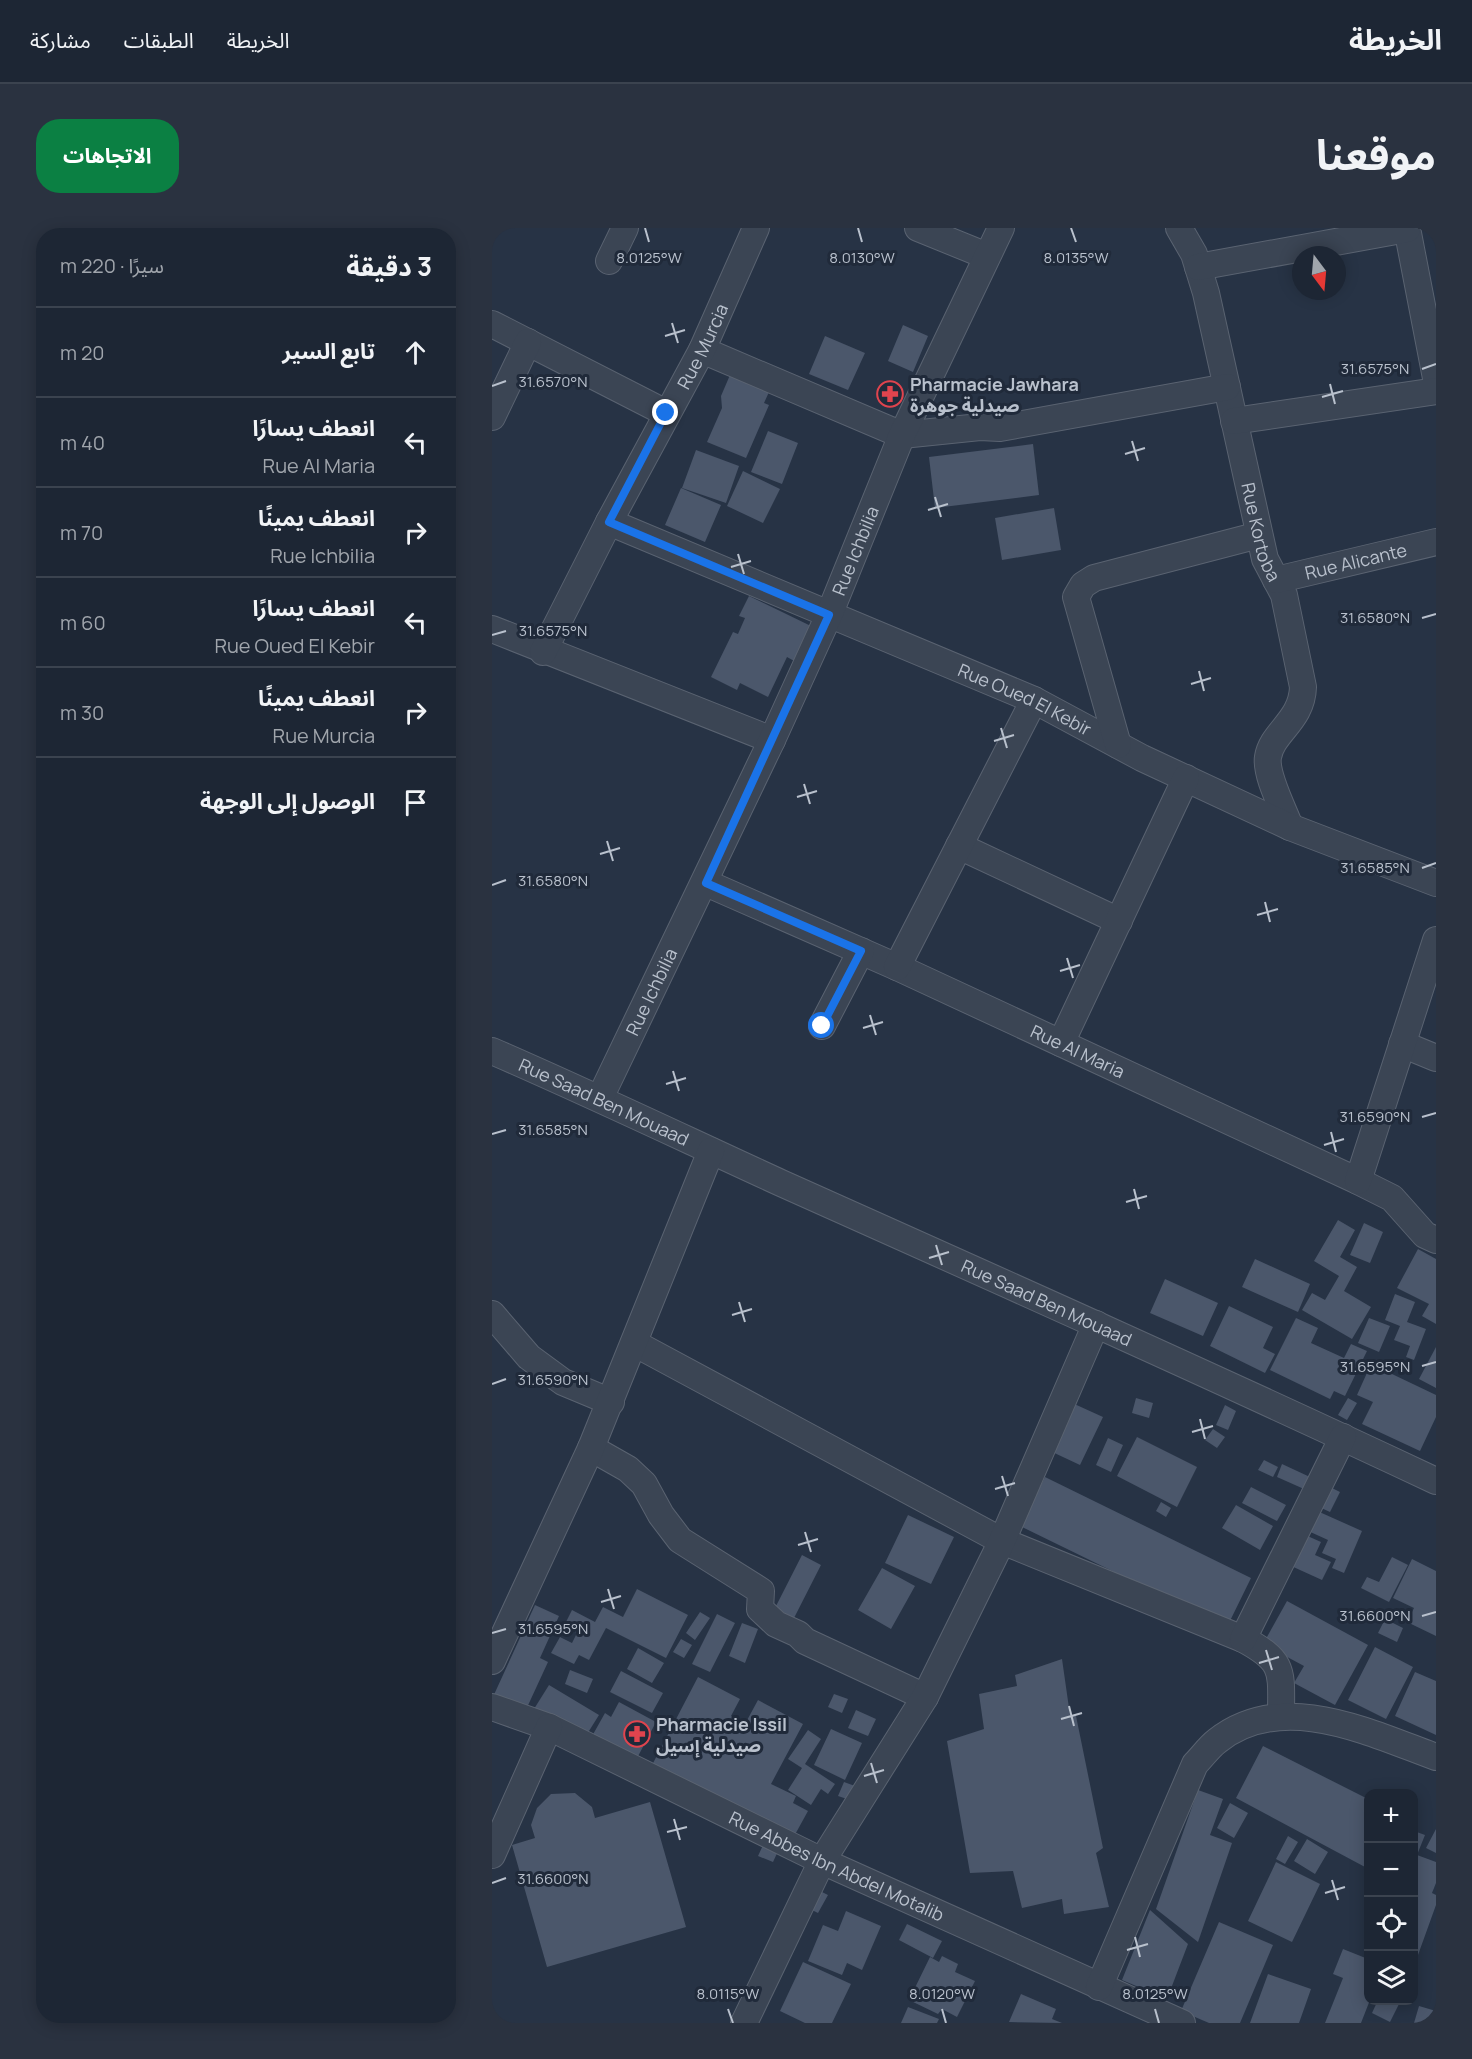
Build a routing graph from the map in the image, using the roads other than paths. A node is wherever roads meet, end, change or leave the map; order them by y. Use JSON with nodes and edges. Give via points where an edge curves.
{"nodes":[{"id":1,"x":625,"y":228,"type":"edge"},
{"id":2,"x":756,"y":228,"type":"edge"},
{"id":3,"x":918,"y":228,"type":"edge"},
{"id":4,"x":1000,"y":228,"type":"edge"},
{"id":5,"x":1179,"y":228,"type":"edge"},
{"id":6,"x":1407,"y":228,"type":"edge"},
{"id":7,"x":987,"y":256,"type":"junction"},
{"id":8,"x":609,"y":261,"type":"dead end"},
{"id":9,"x":1198,"y":267,"type":"junction"},
{"id":10,"x":492,"y":324,"type":"edge"},
{"id":11,"x":528,"y":342,"type":"junction"},
{"id":12,"x":702,"y":350,"type":"junction"},
{"id":13,"x":1436,"y":378,"type":"edge"},
{"id":14,"x":1227,"y":387,"type":"junction"},
{"id":15,"x":1436,"y":390,"type":"edge"},
{"id":16,"x":666,"y":413,"type":"junction"},
{"id":17,"x":492,"y":417,"type":"edge"},
{"id":18,"x":1234,"y":421,"type":"junction"},
{"id":19,"x":902,"y":435,"type":"junction"},
{"id":20,"x":609,"y":522,"type":"junction"},
{"id":21,"x":1259,"y":535,"type":"junction"},
{"id":22,"x":1436,"y":542,"type":"edge"},
{"id":23,"x":1276,"y":580,"type":"junction"},
{"id":24,"x":829,"y":615,"type":"junction"},
{"id":25,"x":492,"y":629,"type":"edge"},
{"id":26,"x":543,"y":652,"type":"junction"},
{"id":27,"x":1034,"y":700,"type":"junction"},
{"id":28,"x":772,"y":740,"type":"junction"},
{"id":29,"x":1118,"y":745,"type":"junction"},
{"id":30,"x":1186,"y":778,"type":"junction"},
{"id":31,"x":1290,"y":827,"type":"junction"},
{"id":32,"x":959,"y":846,"type":"junction"},
{"id":33,"x":706,"y":883,"type":"junction"},
{"id":34,"x":1436,"y":883,"type":"edge"},
{"id":35,"x":1119,"y":921,"type":"junction"},
{"id":36,"x":1436,"y":940,"type":"edge"},
{"id":37,"x":861,"y":951,"type":"junction"},
{"id":38,"x":897,"y":967,"type":"junction"},
{"id":39,"x":822,"y":1026,"type":"dead end"},
{"id":40,"x":1062,"y":1043,"type":"junction"},
{"id":41,"x":1402,"y":1044,"type":"junction"},
{"id":42,"x":492,"y":1051,"type":"edge"},
{"id":43,"x":1436,"y":1058,"type":"edge"},
{"id":44,"x":600,"y":1098,"type":"junction"},
{"id":45,"x":711,"y":1151,"type":"junction"},
{"id":46,"x":1358,"y":1180,"type":"junction"},
{"id":47,"x":1436,"y":1240,"type":"edge"},
{"id":48,"x":492,"y":1314,"type":"edge"},
{"id":49,"x":1096,"y":1324,"type":"junction"},
{"id":50,"x":634,"y":1343,"type":"junction"},
{"id":51,"x":611,"y":1402,"type":"junction"},
{"id":52,"x":1343,"y":1437,"type":"junction"},
{"id":53,"x":591,"y":1448,"type":"junction"},
{"id":54,"x":1436,"y":1481,"type":"edge"},
{"id":55,"x":1002,"y":1541,"type":"junction"},
{"id":56,"x":1243,"y":1639,"type":"junction"},
{"id":57,"x":492,"y":1661,"type":"edge"},
{"id":58,"x":925,"y":1697,"type":"junction"},
{"id":59,"x":492,"y":1707,"type":"edge"},
{"id":60,"x":1281,"y":1716,"type":"junction"},
{"id":61,"x":549,"y":1727,"type":"junction"},
{"id":62,"x":1436,"y":1757,"type":"edge"},
{"id":63,"x":492,"y":1855,"type":"edge"},
{"id":64,"x":822,"y":1861,"type":"junction"},
{"id":65,"x":1099,"y":1986,"type":"junction"},
{"id":66,"x":748,"y":2022,"type":"edge"},
{"id":67,"x":1182,"y":2023,"type":"edge"}],
"edges":[{"from":1,"to":8,"type":"street"},
{"from":2,"to":12,"type":"street","name":"Rue Murcia"},
{"from":3,"to":7,"type":"street"},
{"from":4,"to":7,"type":"street","name":"Rue Ichbilia"},
{"from":5,"to":9,"type":"street","name":"Rue Kortoba"},
{"from":6,"to":9,"type":"street"},
{"from":6,"to":13,"type":"street"},
{"from":7,"to":19,"type":"street","name":"Rue Ichbilia"},
{"from":9,"to":14,"type":"street","name":"Rue Kortoba"},
{"from":10,"to":11,"type":"street"},
{"from":11,"to":16,"type":"street"},
{"from":11,"to":17,"type":"street"},
{"from":12,"to":16,"type":"street","name":"Rue Murcia"},
{"from":12,"to":19,"type":"street"},
{"from":14,"to":18,"type":"street","name":"Rue Kortoba"},
{"from":14,"to":19,"type":"street","via":[[1000,428]]},
{"from":15,"to":18,"type":"street"},
{"from":16,"to":20,"type":"street","name":"Rue Murcia"},
{"from":18,"to":21,"type":"street","name":"Rue Kortoba"},
{"from":19,"to":24,"type":"street","name":"Rue Ichbilia"},
{"from":20,"to":24,"type":"street","name":"Rue Oued El Kebir"},
{"from":20,"to":26,"type":"street","name":"Rue Murcia"},
{"from":21,"to":23,"type":"street","name":"Rue Kortoba"},
{"from":21,"to":29,"type":"street","via":[[1094,578],[1083,585],[1076,597]]},
{"from":22,"to":23,"type":"street","name":"Rue Alicante"},
{"from":23,"to":31,"type":"street","name":"Rue Kortoba","via":[[1284,595],[1303,687],[1297,714],[1268,756],[1269,770]]},
{"from":24,"to":27,"type":"street","name":"Rue Oued El Kebir"},
{"from":24,"to":28,"type":"street","name":"Rue Ichbilia"},
{"from":25,"to":26,"type":"street"},
{"from":26,"to":28,"type":"street"},
{"from":27,"to":29,"type":"street","name":"Rue Oued El Kebir"},
{"from":27,"to":32,"type":"street"},
{"from":28,"to":33,"type":"street","name":"Rue Ichbilia"},
{"from":29,"to":30,"type":"street","name":"Rue Oued El Kebir"},
{"from":30,"to":31,"type":"street","name":"Rue Oued El Kebir"},
{"from":30,"to":35,"type":"street"},
{"from":31,"to":34,"type":"street","name":"Rue Oued El Kebir"},
{"from":32,"to":35,"type":"street"},
{"from":32,"to":38,"type":"street"},
{"from":33,"to":37,"type":"street","name":"Rue Al Maria"},
{"from":33,"to":44,"type":"street","name":"Rue Ichbilia"},
{"from":35,"to":40,"type":"street"},
{"from":36,"to":41,"type":"street"},
{"from":37,"to":38,"type":"street","name":"Rue Al Maria"},
{"from":37,"to":39,"type":"street"},
{"from":38,"to":40,"type":"street","name":"Rue Al Maria"},
{"from":40,"to":46,"type":"street","name":"Rue Al Maria"},
{"from":41,"to":43,"type":"street"},
{"from":41,"to":46,"type":"street"},
{"from":42,"to":44,"type":"street","name":"Rue Saad Ben Mouaad"},
{"from":44,"to":45,"type":"street","name":"Rue Saad Ben Mouaad"},
{"from":45,"to":49,"type":"street","name":"Rue Saad Ben Mouaad"},
{"from":45,"to":50,"type":"street"},
{"from":46,"to":47,"type":"street","name":"Rue Al Maria","via":[[1392,1198],[1425,1235]]},
{"from":48,"to":51,"type":"street","via":[[529,1357],[562,1382]]},
{"from":49,"to":52,"type":"street","name":"Rue Saad Ben Mouaad"},
{"from":49,"to":55,"type":"street"},
{"from":50,"to":51,"type":"street"},
{"from":50,"to":55,"type":"street"},
{"from":51,"to":53,"type":"street"},
{"from":52,"to":54,"type":"street","name":"Rue Saad Ben Mouaad"},
{"from":52,"to":56,"type":"street"},
{"from":53,"to":57,"type":"street"},
{"from":53,"to":58,"type":"street","via":[[628,1469],[644,1484],[680,1540],[761,1591],[760,1609],[776,1624]]},
{"from":55,"to":56,"type":"street"},
{"from":55,"to":58,"type":"street"},
{"from":56,"to":60,"type":"street","via":[[1266,1652],[1277,1665],[1281,1677]]},
{"from":58,"to":64,"type":"street"},
{"from":59,"to":61,"type":"street","name":"Rue Abbes Ibn Abdel Motalib"},
{"from":60,"to":62,"type":"street","via":[[1349,1724]]},
{"from":60,"to":65,"type":"street","via":[[1250,1723],[1217,1740],[1195,1764]]},
{"from":61,"to":63,"type":"street"},
{"from":61,"to":64,"type":"street","name":"Rue Abbes Ibn Abdel Motalib"},
{"from":64,"to":65,"type":"street","name":"Rue Abbes Ibn Abdel Motalib"},
{"from":64,"to":66,"type":"street"},
{"from":65,"to":67,"type":"street","name":"Rue Abbes Ibn Abdel Motalib"}]}
